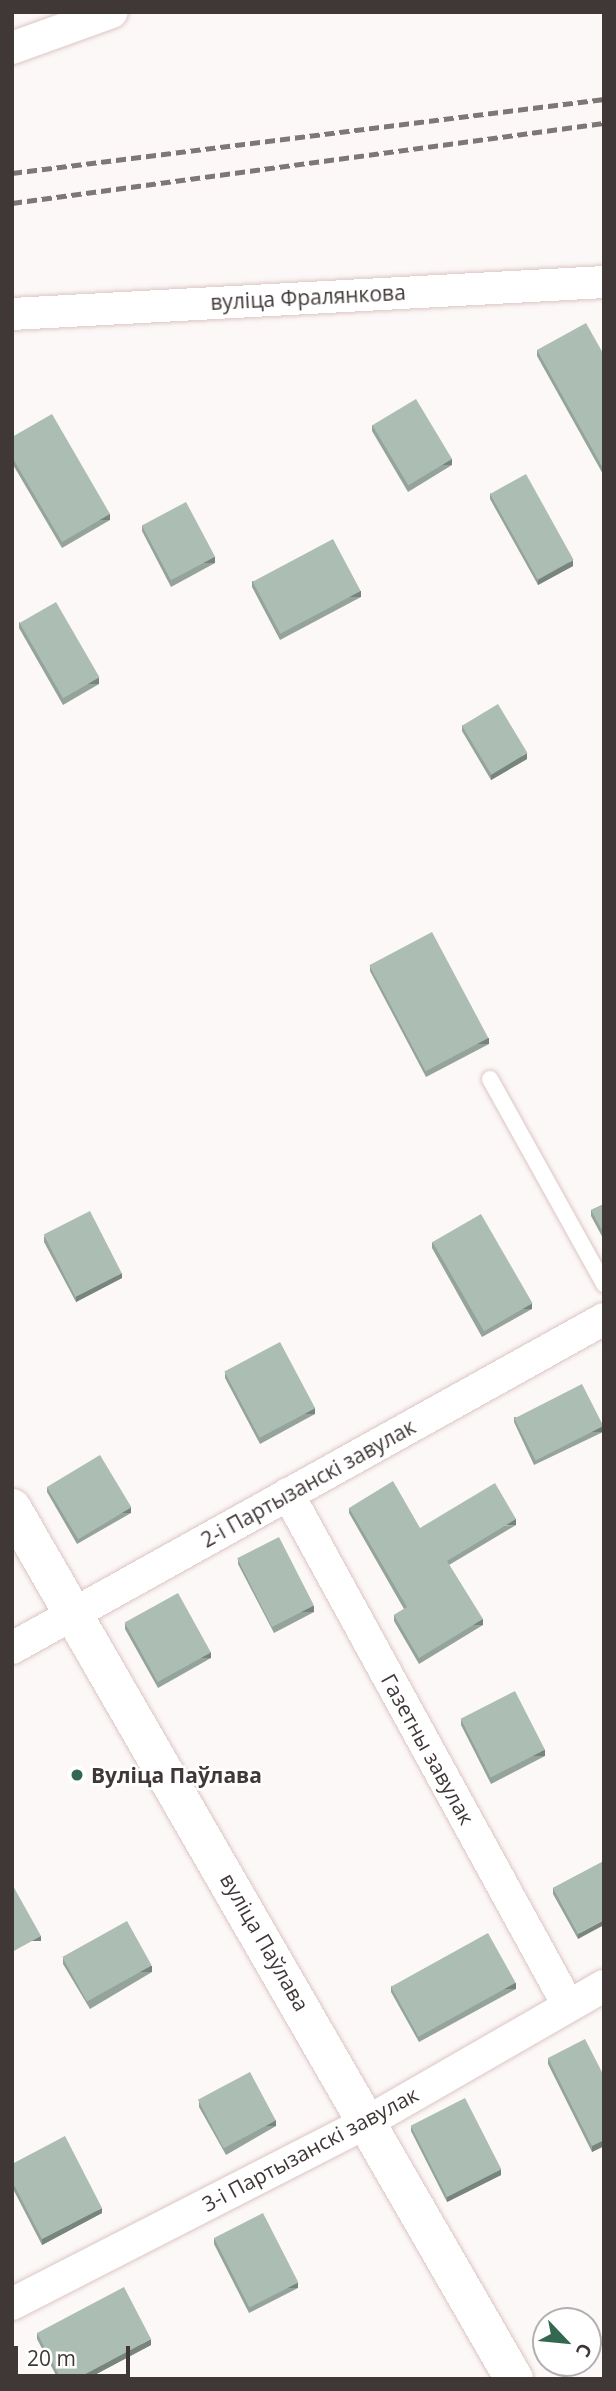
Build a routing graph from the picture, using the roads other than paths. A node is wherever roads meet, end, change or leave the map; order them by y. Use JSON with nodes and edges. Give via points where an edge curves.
{"nodes":[{"id":1,"x":112,"y":12,"type":"edge"},
{"id":2,"x":12,"y":48,"type":"edge"},
{"id":3,"x":604,"y":282,"type":"edge"},
{"id":4,"x":12,"y":314,"type":"edge"},
{"id":5,"x":490,"y":1079,"type":"dead end"},
{"id":6,"x":604,"y":1284,"type":"edge"},
{"id":7,"x":603,"y":1322,"type":"edge"},
{"id":8,"x":288,"y":1494,"type":"junction"},
{"id":9,"x":12,"y":1508,"type":"edge"},
{"id":10,"x":73,"y":1616,"type":"junction"},
{"id":11,"x":12,"y":1648,"type":"edge"},
{"id":12,"x":604,"y":1986,"type":"edge"},
{"id":13,"x":568,"y":2005,"type":"junction"},
{"id":14,"x":369,"y":2121,"type":"junction"},
{"id":15,"x":12,"y":2304,"type":"edge"},
{"id":16,"x":514,"y":2379,"type":"edge"}],
"edges":[{"from":1,"to":2,"type":"street"},
{"from":3,"to":4,"type":"street","name":"вуліца Фралянкова"},
{"from":5,"to":6,"type":"lane"},
{"from":7,"to":8,"type":"street","name":"2-і Партызанскі завулак"},
{"from":8,"to":10,"type":"street","name":"2-і Партызанскі завулак"},
{"from":8,"to":13,"type":"street","name":"Газетны завулак"},
{"from":9,"to":10,"type":"street","name":"вуліца Паўлава"},
{"from":10,"to":11,"type":"street","name":"2-і Партызанскі завулак"},
{"from":10,"to":14,"type":"street","name":"вуліца Паўлава"},
{"from":12,"to":13,"type":"street","name":"3-і Партызанскі завулак"},
{"from":13,"to":14,"type":"street","name":"3-і Партызанскі завулак"},
{"from":14,"to":15,"type":"street","name":"3-і Партызанскі завулак"},
{"from":14,"to":16,"type":"street","name":"вуліца Паўлава"}]}
